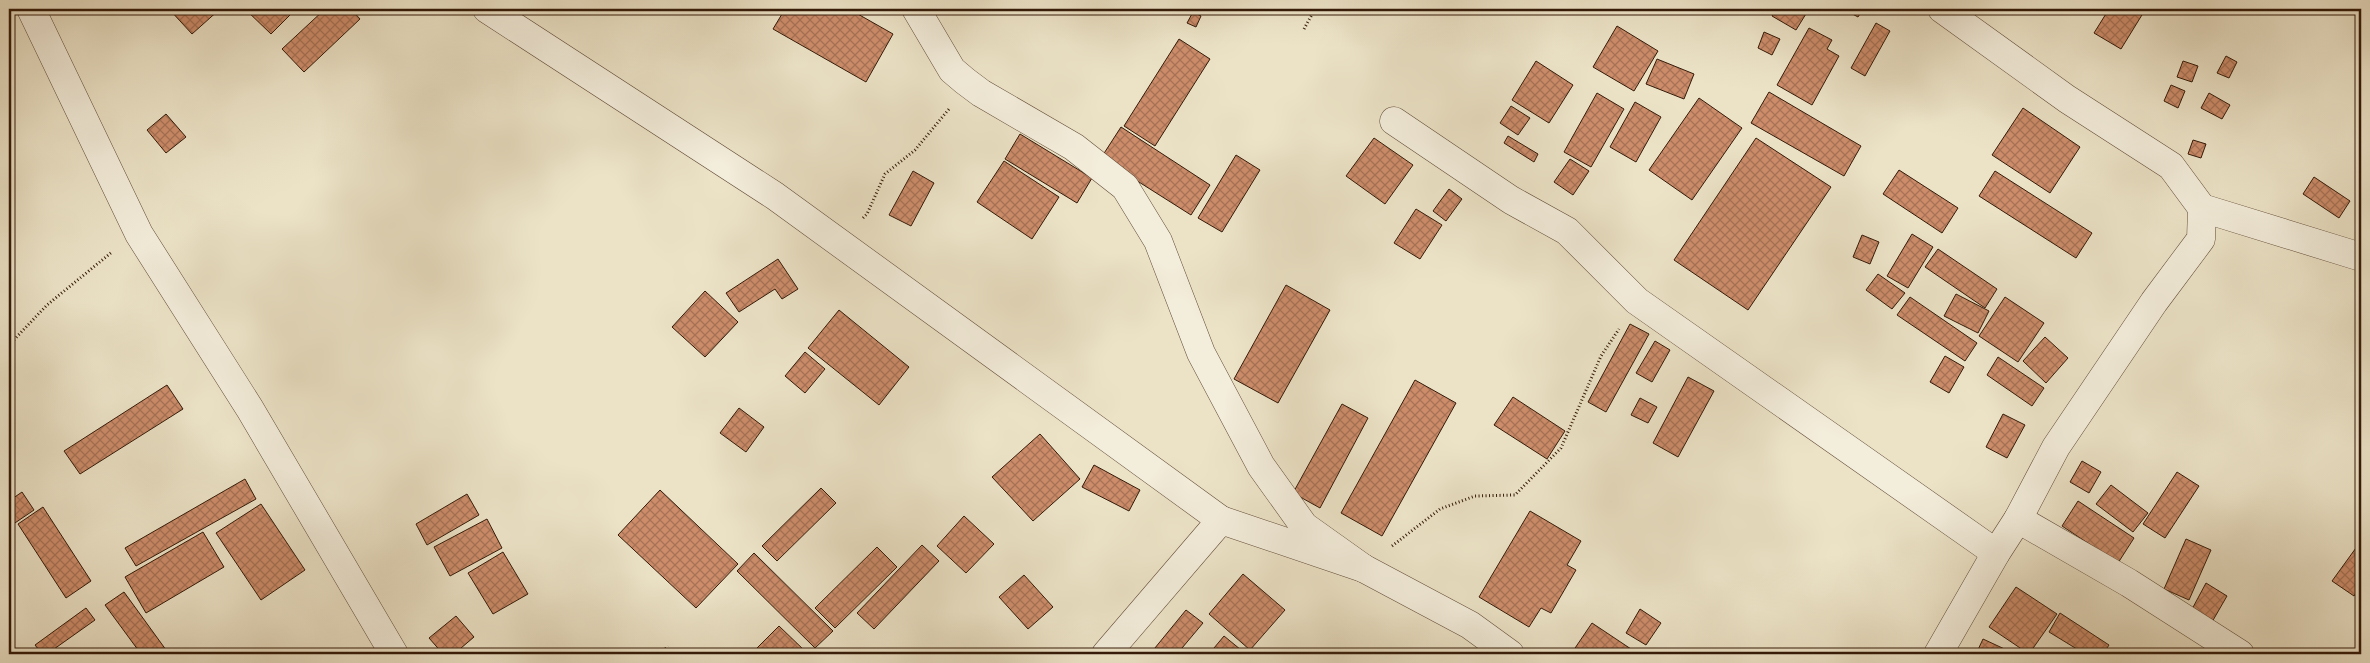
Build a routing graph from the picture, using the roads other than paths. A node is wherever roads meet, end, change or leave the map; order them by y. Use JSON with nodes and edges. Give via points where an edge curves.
{"nodes":[{"id":1,"x":31,"y":9,"type":"edge"},
{"id":2,"x":487,"y":9,"type":"edge"},
{"id":3,"x":916,"y":9,"type":"edge"},
{"id":4,"x":1942,"y":9,"type":"edge"},
{"id":5,"x":1394,"y":121,"type":"dead end"},
{"id":6,"x":2202,"y":208,"type":"junction"},
{"id":7,"x":2361,"y":257,"type":"edge"},
{"id":8,"x":2018,"y":519,"type":"junction"},
{"id":9,"x":1221,"y":520,"type":"junction"},
{"id":10,"x":1996,"y":553,"type":"junction"},
{"id":11,"x":1363,"y":568,"type":"junction"},
{"id":12,"x":394,"y":654,"type":"edge"},
{"id":13,"x":1106,"y":654,"type":"edge"},
{"id":14,"x":1510,"y":654,"type":"edge"},
{"id":15,"x":1938,"y":654,"type":"edge"},
{"id":16,"x":2240,"y":654,"type":"edge"}],
"edges":[{"from":1,"to":12,"type":"street","via":[[140,234],[250,409]]},
{"from":2,"to":9,"type":"street","via":[[775,196]]},
{"from":3,"to":11,"type":"street","via":[[952,70],[981,93],[1074,147],[1125,187],[1158,241],[1201,353],[1261,466],[1304,526]]},
{"from":4,"to":6,"type":"street","via":[[2067,99],[2171,166]]},
{"from":5,"to":10,"type":"street","via":[[1511,200],[1567,231],[1637,301]]},
{"from":6,"to":7,"type":"street"},
{"from":6,"to":8,"type":"street","via":[[2200,239],[2056,447]]},
{"from":8,"to":10,"type":"street"},
{"from":8,"to":16,"type":"street","via":[[2129,583]]},
{"from":9,"to":11,"type":"street"},
{"from":9,"to":13,"type":"street"},
{"from":10,"to":15,"type":"street"},
{"from":11,"to":14,"type":"street","via":[[1470,625]]}]}
